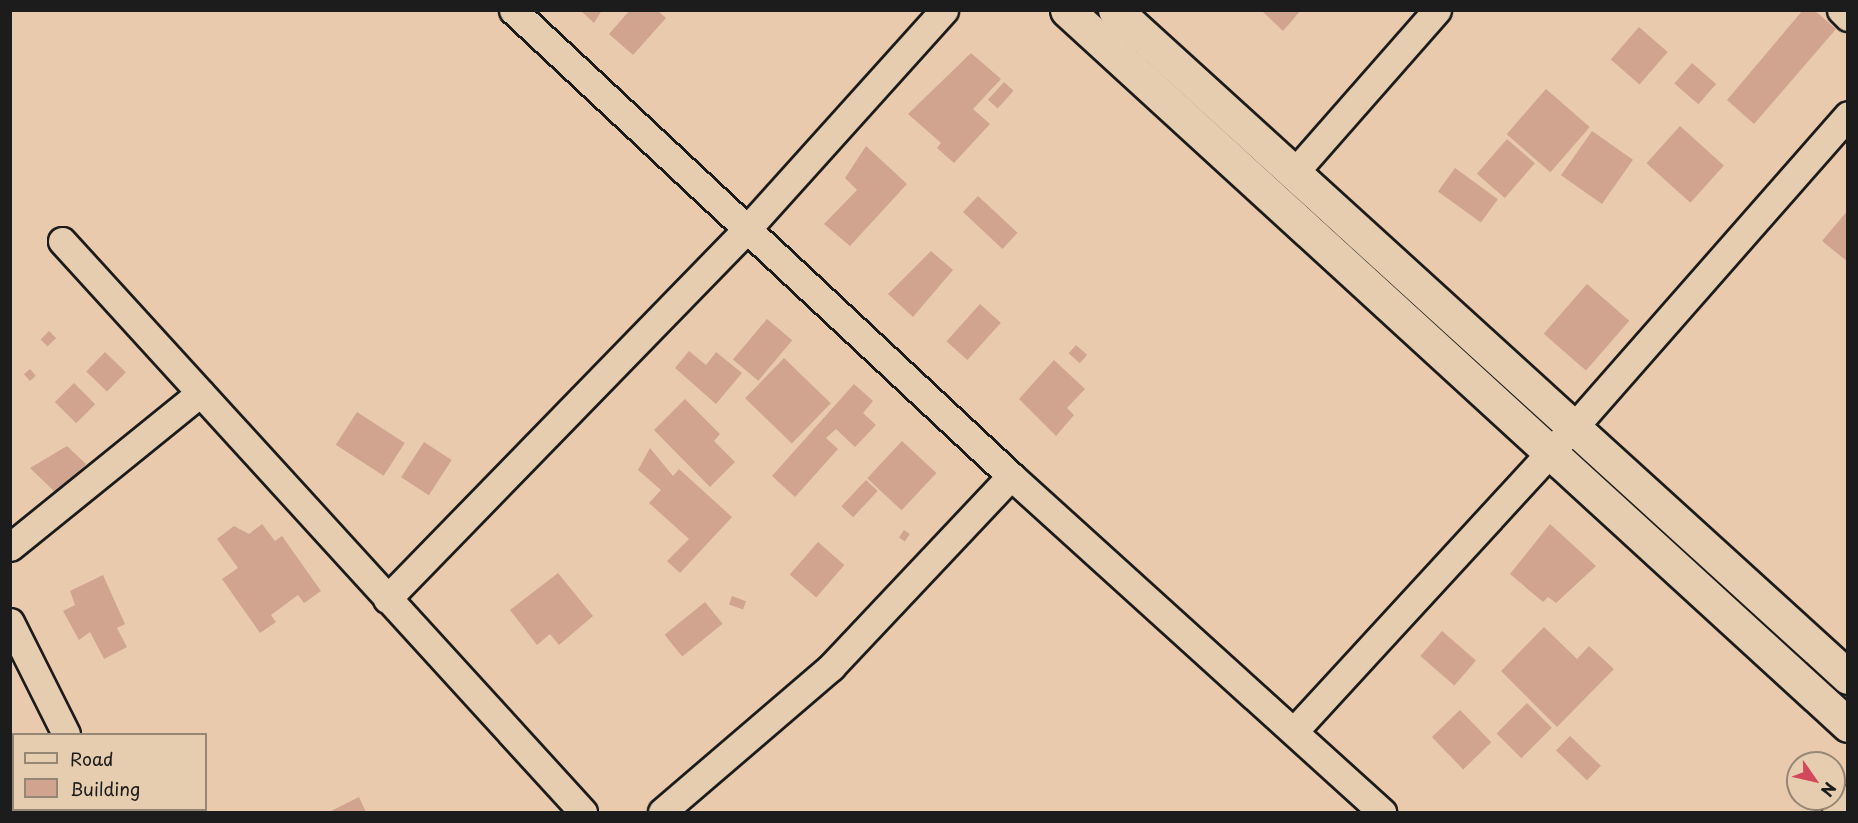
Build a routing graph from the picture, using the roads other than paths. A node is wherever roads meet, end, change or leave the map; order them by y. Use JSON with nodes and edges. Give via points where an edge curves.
{"nodes":[{"id":1,"x":513,"y":10,"type":"edge"},
{"id":2,"x":944,"y":10,"type":"edge"},
{"id":3,"x":1067,"y":10,"type":"edge"},
{"id":4,"x":1115,"y":10,"type":"edge"},
{"id":5,"x":1437,"y":10,"type":"edge"},
{"id":6,"x":1841,"y":10,"type":"edge"},
{"id":7,"x":1848,"y":17,"type":"edge"},
{"id":8,"x":1848,"y":115,"type":"edge"},
{"id":9,"x":1293,"y":174,"type":"junction"},
{"id":10,"x":748,"y":228,"type":"junction"},
{"id":11,"x":62,"y":241,"type":"dead end"},
{"id":12,"x":200,"y":393,"type":"junction"},
{"id":13,"x":1574,"y":427,"type":"junction"},
{"id":14,"x":1551,"y":453,"type":"junction"},
{"id":15,"x":1011,"y":476,"type":"junction"},
{"id":16,"x":10,"y":547,"type":"edge"},
{"id":17,"x":387,"y":599,"type":"junction"},
{"id":18,"x":10,"y":622,"type":"edge"},
{"id":19,"x":1848,"y":677,"type":"edge"},
{"id":20,"x":1848,"y":725,"type":"edge"},
{"id":21,"x":1295,"y":730,"type":"junction"},
{"id":22,"x":65,"y":733,"type":"edge"},
{"id":23,"x":1848,"y":799,"type":"edge"},
{"id":24,"x":583,"y":813,"type":"edge"},
{"id":25,"x":662,"y":813,"type":"edge"},
{"id":26,"x":1382,"y":813,"type":"edge"},
{"id":27,"x":1836,"y":813,"type":"edge"}],
"edges":[{"from":1,"to":10,"type":"street"},
{"from":2,"to":10,"type":"street"},
{"from":3,"to":14,"type":"main road"},
{"from":4,"to":9,"type":"main road"},
{"from":5,"to":9,"type":"street"},
{"from":6,"to":7,"type":"street"},
{"from":8,"to":13,"type":"street"},
{"from":9,"to":13,"type":"main road"},
{"from":10,"to":15,"type":"street"},
{"from":10,"to":17,"type":"street"},
{"from":11,"to":12,"type":"street"},
{"from":12,"to":16,"type":"street"},
{"from":12,"to":17,"type":"street"},
{"from":13,"to":14,"type":"street"},
{"from":13,"to":19,"type":"main road"},
{"from":14,"to":20,"type":"main road"},
{"from":14,"to":21,"type":"street"},
{"from":15,"to":21,"type":"street"},
{"from":15,"to":25,"type":"street","via":[[831,667]]},
{"from":17,"to":24,"type":"street"},
{"from":18,"to":22,"type":"street"},
{"from":21,"to":26,"type":"street"},
{"from":23,"to":27,"type":"street"}]}
